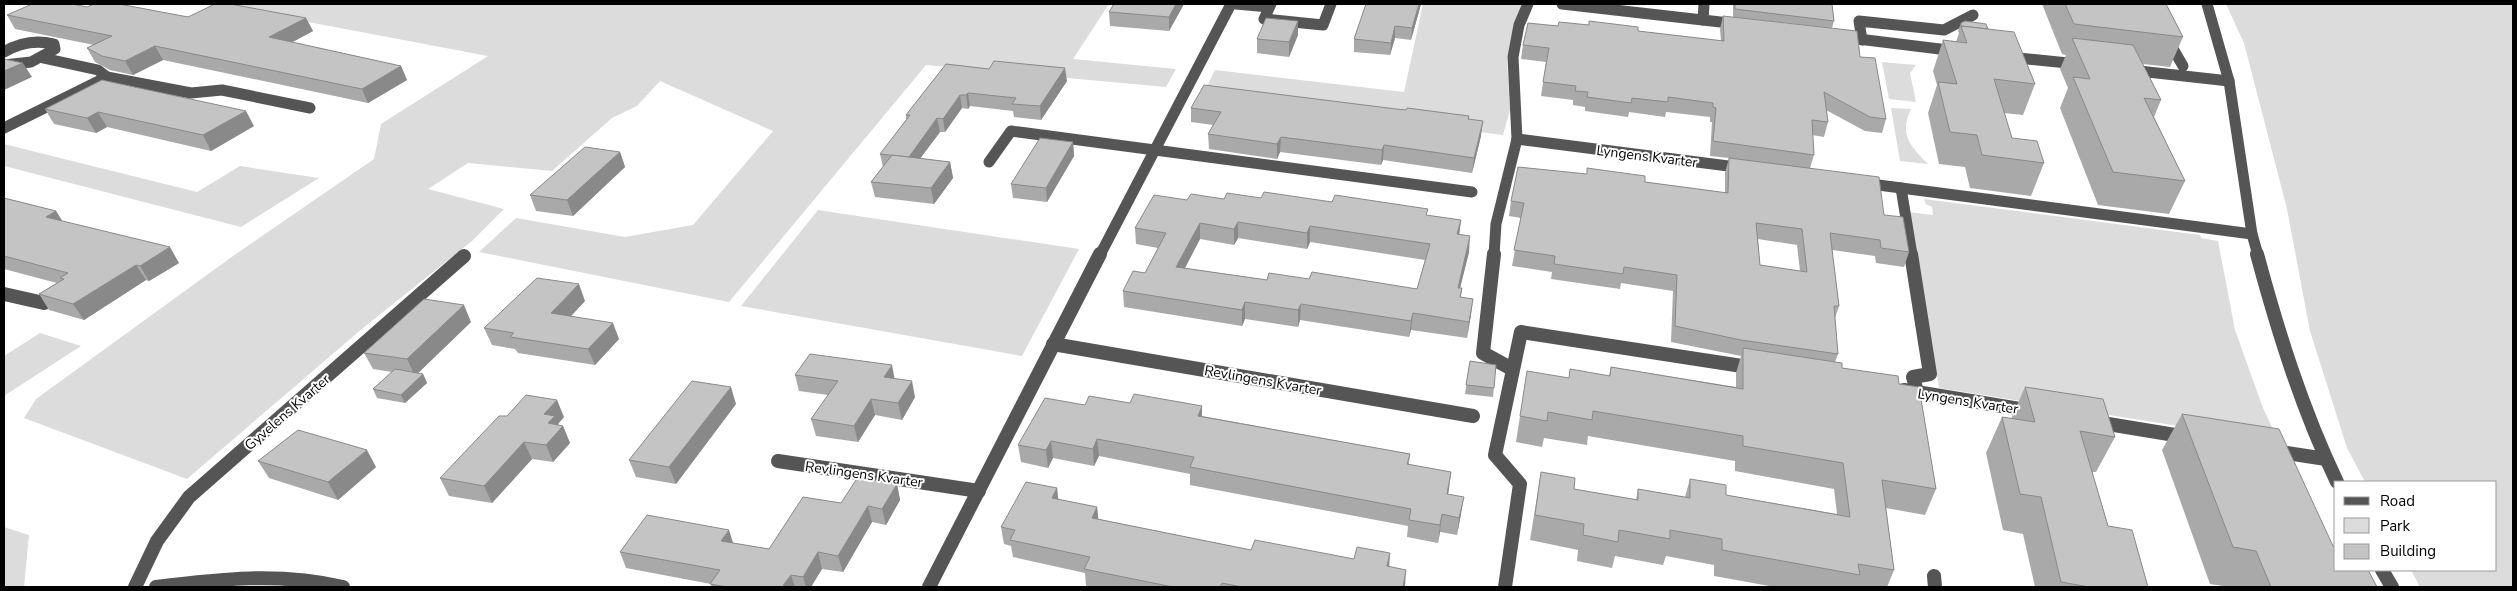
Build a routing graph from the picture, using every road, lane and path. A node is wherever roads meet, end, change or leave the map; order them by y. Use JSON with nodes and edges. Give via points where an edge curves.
{"nodes":[{"id":1,"x":1231,"y":4,"type":"edge"},
{"id":2,"x":1236,"y":4,"type":"edge"},
{"id":3,"x":1331,"y":4,"type":"edge"},
{"id":4,"x":1528,"y":4,"type":"edge"},
{"id":5,"x":1562,"y":4,"type":"edge"},
{"id":6,"x":1704,"y":4,"type":"edge"},
{"id":7,"x":2207,"y":4,"type":"edge"},
{"id":8,"x":1270,"y":5,"type":"edge"},
{"id":9,"x":1973,"y":15,"type":"dead end"},
{"id":10,"x":1703,"y":20,"type":"junction"},
{"id":11,"x":1753,"y":26,"type":"edge"},
{"id":12,"x":2162,"y":29,"type":"edge"},
{"id":13,"x":1832,"y":36,"type":"edge"},
{"id":14,"x":1862,"y":40,"type":"junction"},
{"id":15,"x":4,"y":52,"type":"edge"},
{"id":16,"x":1969,"y":52,"type":"edge"},
{"id":17,"x":1998,"y":55,"type":"edge"},
{"id":18,"x":43,"y":58,"type":"junction"},
{"id":19,"x":4,"y":65,"type":"edge"},
{"id":20,"x":2084,"y":65,"type":"edge"},
{"id":21,"x":2183,"y":66,"type":"dead end"},
{"id":22,"x":2123,"y":69,"type":"edge"},
{"id":23,"x":107,"y":77,"type":"junction"},
{"id":24,"x":2229,"y":81,"type":"junction"},
{"id":25,"x":310,"y":108,"type":"dead end"},
{"id":26,"x":4,"y":128,"type":"edge"},
{"id":27,"x":1517,"y":139,"type":"junction"},
{"id":28,"x":1155,"y":149,"type":"junction"},
{"id":29,"x":989,"y":162,"type":"dead end"},
{"id":30,"x":1753,"y":169,"type":"edge"},
{"id":31,"x":1852,"y":182,"type":"edge"},
{"id":32,"x":1901,"y":188,"type":"junction"},
{"id":33,"x":1472,"y":192,"type":"dead end"},
{"id":34,"x":2252,"y":234,"type":"junction"},
{"id":35,"x":464,"y":256,"type":"dead end"},
{"id":36,"x":4,"y":294,"type":"edge"},
{"id":37,"x":44,"y":303,"type":"edge"},
{"id":38,"x":1053,"y":344,"type":"junction"},
{"id":39,"x":1512,"y":369,"type":"junction"},
{"id":40,"x":1772,"y":370,"type":"edge"},
{"id":41,"x":1888,"y":388,"type":"edge"},
{"id":42,"x":1917,"y":392,"type":"junction"},
{"id":43,"x":2045,"y":414,"type":"edge"},
{"id":44,"x":1472,"y":416,"type":"dead end"},
{"id":45,"x":2083,"y":420,"type":"edge"},
{"id":46,"x":2199,"y":439,"type":"edge"},
{"id":47,"x":2257,"y":448,"type":"edge"},
{"id":48,"x":2326,"y":459,"type":"junction"},
{"id":49,"x":778,"y":461,"type":"dead end"},
{"id":50,"x":2337,"y":481,"type":"edge"},
{"id":51,"x":979,"y":491,"type":"junction"},
{"id":52,"x":2383,"y":571,"type":"edge"},
{"id":53,"x":135,"y":587,"type":"edge"},
{"id":54,"x":156,"y":587,"type":"edge"},
{"id":55,"x":343,"y":587,"type":"edge"},
{"id":56,"x":930,"y":587,"type":"edge"},
{"id":57,"x":1505,"y":587,"type":"edge"},
{"id":58,"x":2392,"y":587,"type":"edge"}],
"edges":[{"from":1,"to":28,"type":"street"},
{"from":2,"to":8,"type":"street"},
{"from":3,"to":8,"type":"street","via":[[1323,25],[1264,19]]},
{"from":4,"to":27,"type":"street","via":[[1519,25],[1512,57]]},
{"from":5,"to":10,"type":"street"},
{"from":6,"to":10,"type":"street"},
{"from":7,"to":24,"type":"street"},
{"from":9,"to":14,"type":"street","via":[[1944,30],[1860,20]]},
{"from":10,"to":11,"type":"street"},
{"from":12,"to":21,"type":"street"},
{"from":13,"to":14,"type":"street"},
{"from":14,"to":16,"type":"street"},
{"from":15,"to":18,"type":"street","via":[[26,44],[54,44],[55,50]]},
{"from":17,"to":20,"type":"street"},
{"from":18,"to":19,"type":"street","via":[[26,64]]},
{"from":18,"to":23,"type":"street","via":[[98,70]]},
{"from":22,"to":24,"type":"street"},
{"from":23,"to":25,"type":"street","via":[[191,93],[222,90]]},
{"from":23,"to":26,"type":"street"},
{"from":24,"to":34,"type":"street"},
{"from":27,"to":30,"type":"street","name":"Lyngens Kvarter"},
{"from":27,"to":39,"type":"street","via":[[1496,224],[1483,353]]},
{"from":28,"to":29,"type":"street","via":[[1011,131]]},
{"from":28,"to":33,"type":"street"},
{"from":28,"to":38,"type":"street"},
{"from":31,"to":32,"type":"street"},
{"from":32,"to":34,"type":"street"},
{"from":32,"to":42,"type":"street","via":[[1930,374],[1913,377]]},
{"from":34,"to":48,"type":"street","via":[[2280,338]]},
{"from":35,"to":53,"type":"street","name":"Gyvelens Kvarter","via":[[189,497],[157,540]]},
{"from":36,"to":37,"type":"street"},
{"from":38,"to":44,"type":"street","name":"Revlingens Kvarter"},
{"from":38,"to":51,"type":"street"},
{"from":39,"to":40,"type":"street","via":[[1521,332]]},
{"from":39,"to":57,"type":"street","via":[[1495,455],[1520,484]]},
{"from":41,"to":42,"type":"street","name":"Lyngens Kvarter"},
{"from":42,"to":43,"type":"street","name":"Lyngens Kvarter"},
{"from":45,"to":46,"type":"street"},
{"from":47,"to":48,"type":"street"},
{"from":48,"to":50,"type":"street"},
{"from":49,"to":51,"type":"street","name":"Revlingens Kvarter"},
{"from":51,"to":56,"type":"street"},
{"from":52,"to":58,"type":"street"},
{"from":54,"to":55,"type":"street","via":[[261,576],[317,580]]}]}
